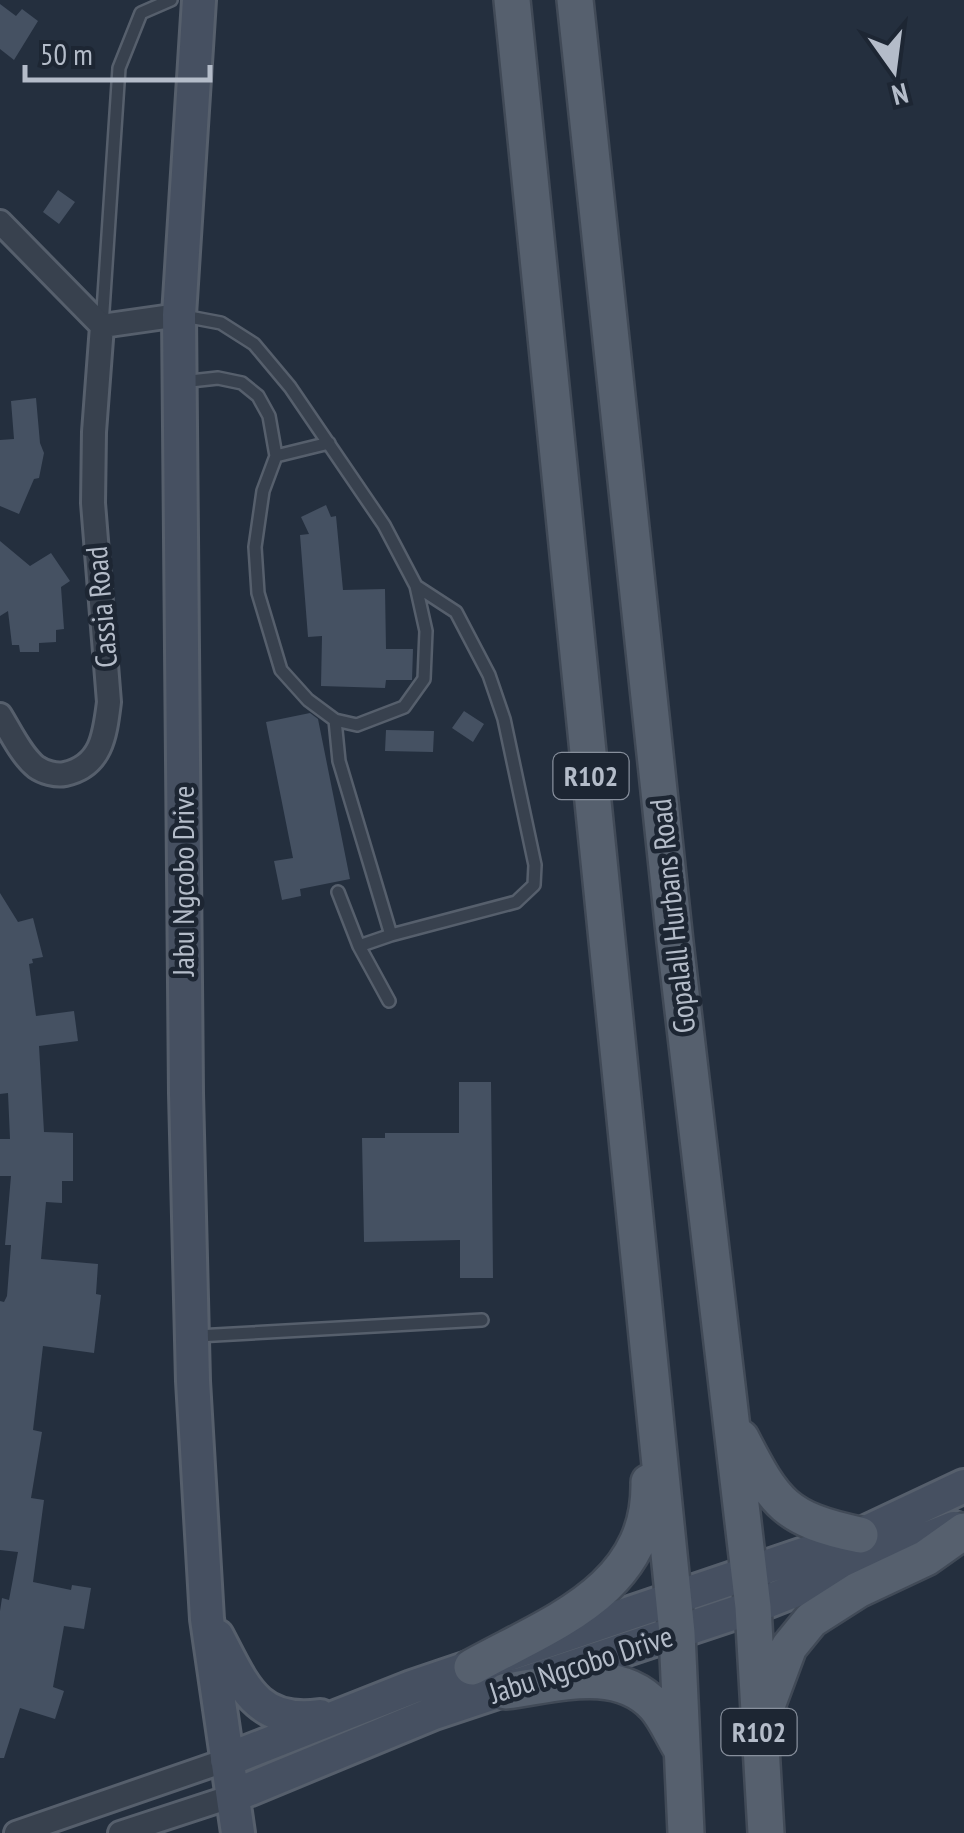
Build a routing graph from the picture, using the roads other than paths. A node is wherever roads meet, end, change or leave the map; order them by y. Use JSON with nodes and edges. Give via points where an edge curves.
{"nodes":[{"id":1,"x":170,"y":0,"type":"edge"},
{"id":2,"x":199,"y":0,"type":"edge"},
{"id":3,"x":512,"y":0,"type":"edge"},
{"id":4,"x":575,"y":0,"type":"edge"},
{"id":5,"x":0,"y":222,"type":"edge"},
{"id":6,"x":180,"y":315,"type":"junction"},
{"id":7,"x":102,"y":326,"type":"junction"},
{"id":8,"x":181,"y":382,"type":"junction"},
{"id":9,"x":329,"y":443,"type":"junction"},
{"id":10,"x":276,"y":456,"type":"junction"},
{"id":11,"x":416,"y":586,"type":"junction"},
{"id":12,"x":0,"y":715,"type":"edge"},
{"id":13,"x":335,"y":720,"type":"junction"},
{"id":14,"x":338,"y":892,"type":"dead end"},
{"id":15,"x":391,"y":936,"type":"junction"},
{"id":16,"x":358,"y":946,"type":"junction"},
{"id":17,"x":389,"y":1001,"type":"dead end"},
{"id":18,"x":482,"y":1320,"type":"dead end"},
{"id":19,"x":192,"y":1337,"type":"junction"},
{"id":20,"x":646,"y":1342,"type":"junction"},
{"id":21,"x":734,"y":1424,"type":"junction"},
{"id":22,"x":964,"y":1486,"type":"edge"},
{"id":23,"x":964,"y":1527,"type":"edge"},
{"id":24,"x":860,"y":1535,"type":"junction"},
{"id":25,"x":748,"y":1571,"type":"junction"},
{"id":26,"x":673,"y":1596,"type":"junction"},
{"id":27,"x":753,"y":1607,"type":"junction"},
{"id":28,"x":207,"y":1619,"type":"junction"},
{"id":29,"x":677,"y":1633,"type":"junction"},
{"id":30,"x":472,"y":1666,"type":"junction"},
{"id":31,"x":506,"y":1691,"type":"junction"},
{"id":32,"x":356,"y":1711,"type":"junction"},
{"id":33,"x":759,"y":1730,"type":"junction"},
{"id":34,"x":682,"y":1752,"type":"junction"},
{"id":35,"x":227,"y":1760,"type":"junction"},
{"id":36,"x":233,"y":1796,"type":"junction"},
{"id":37,"x":16,"y":1833,"type":"edge"},
{"id":38,"x":120,"y":1833,"type":"edge"},
{"id":39,"x":238,"y":1833,"type":"edge"},
{"id":40,"x":686,"y":1833,"type":"edge"},
{"id":41,"x":766,"y":1833,"type":"edge"}],
"edges":[{"from":1,"to":7,"type":"lane","via":[[141,14],[118,68]]},
{"from":2,"to":6,"type":"main road","name":"Jabu Ngcobo Drive"},
{"from":3,"to":20,"type":"main road","number":"R102"},
{"from":4,"to":21,"type":"main road","name":"Gopalall Hurbans Road","number":"R102","via":[[672,922]]},
{"from":5,"to":7,"type":"street"},
{"from":6,"to":7,"type":"street"},
{"from":6,"to":8,"type":"main road","name":"Jabu Ngcobo Drive"},
{"from":6,"to":9,"type":"lane","via":[[221,323],[254,344]]},
{"from":7,"to":12,"type":"street","name":"Cassia Road","via":[[94,503],[106,734],[95,758],[58,776],[36,766]]},
{"from":8,"to":10,"type":"lane","via":[[242,383],[269,416]]},
{"from":8,"to":19,"type":"main road","name":"Jabu Ngcobo Drive"},
{"from":9,"to":10,"type":"lane"},
{"from":9,"to":11,"type":"lane"},
{"from":10,"to":13,"type":"lane","via":[[258,528],[258,593],[281,670]]},
{"from":11,"to":13,"type":"lane","via":[[426,631],[424,679],[404,707],[357,725]]},
{"from":11,"to":15,"type":"lane","via":[[456,612],[490,675],[534,886],[516,902]]},
{"from":13,"to":15,"type":"lane","via":[[339,760]]},
{"from":14,"to":16,"type":"lane"},
{"from":15,"to":16,"type":"lane"},
{"from":16,"to":17,"type":"lane"},
{"from":18,"to":19,"type":"lane"},
{"from":19,"to":28,"type":"main road","name":"Jabu Ngcobo Drive"},
{"from":20,"to":26,"type":"main road","number":"R102"},
{"from":20,"to":30,"type":"main road","via":[[650,1511],[619,1576],[593,1600]]},
{"from":21,"to":24,"type":"main road","via":[[780,1502],[800,1518]]},
{"from":21,"to":25,"type":"main road","name":"Gopalall Hurbans Road","number":"R102"},
{"from":22,"to":24,"type":"main road","name":"Jabu Ngcobo Drive"},
{"from":23,"to":27,"type":"main road","name":"Jabu Ngcobo Drive"},
{"from":23,"to":33,"type":"main road","via":[[926,1558],[811,1620],[790,1648]]},
{"from":24,"to":25,"type":"main road","name":"Jabu Ngcobo Drive"},
{"from":25,"to":26,"type":"main road","name":"Jabu Ngcobo Drive"},
{"from":25,"to":27,"type":"main road","name":"Gopalall Hurbans Road","number":"R102"},
{"from":26,"to":29,"type":"main road","number":"R102"},
{"from":26,"to":30,"type":"main road","name":"Jabu Ngcobo Drive"},
{"from":27,"to":29,"type":"main road","name":"Jabu Ngcobo Drive"},
{"from":27,"to":33,"type":"main road","name":"Gopalall Hurbans Road","number":"R102"},
{"from":28,"to":32,"type":"main road","via":[[246,1690],[276,1715],[293,1720]]},
{"from":28,"to":35,"type":"main road","name":"Jabu Ngcobo Drive"},
{"from":29,"to":31,"type":"main road","name":"Jabu Ngcobo Drive"},
{"from":29,"to":34,"type":"main road","number":"R102"},
{"from":30,"to":32,"type":"main road","name":"Jabu Ngcobo Drive"},
{"from":31,"to":34,"type":"main road","via":[[620,1683],[656,1706]]},
{"from":31,"to":36,"type":"main road","name":"Jabu Ngcobo Drive","via":[[434,1713]]},
{"from":32,"to":35,"type":"main road","name":"Jabu Ngcobo Drive"},
{"from":33,"to":41,"type":"main road","name":"Gopalall Hurbans Road","number":"R102"},
{"from":34,"to":40,"type":"main road","number":"R102"},
{"from":35,"to":36,"type":"main road","name":"Jabu Ngcobo Drive"},
{"from":35,"to":37,"type":"street"},
{"from":36,"to":38,"type":"street"},
{"from":36,"to":39,"type":"main road"}]}
